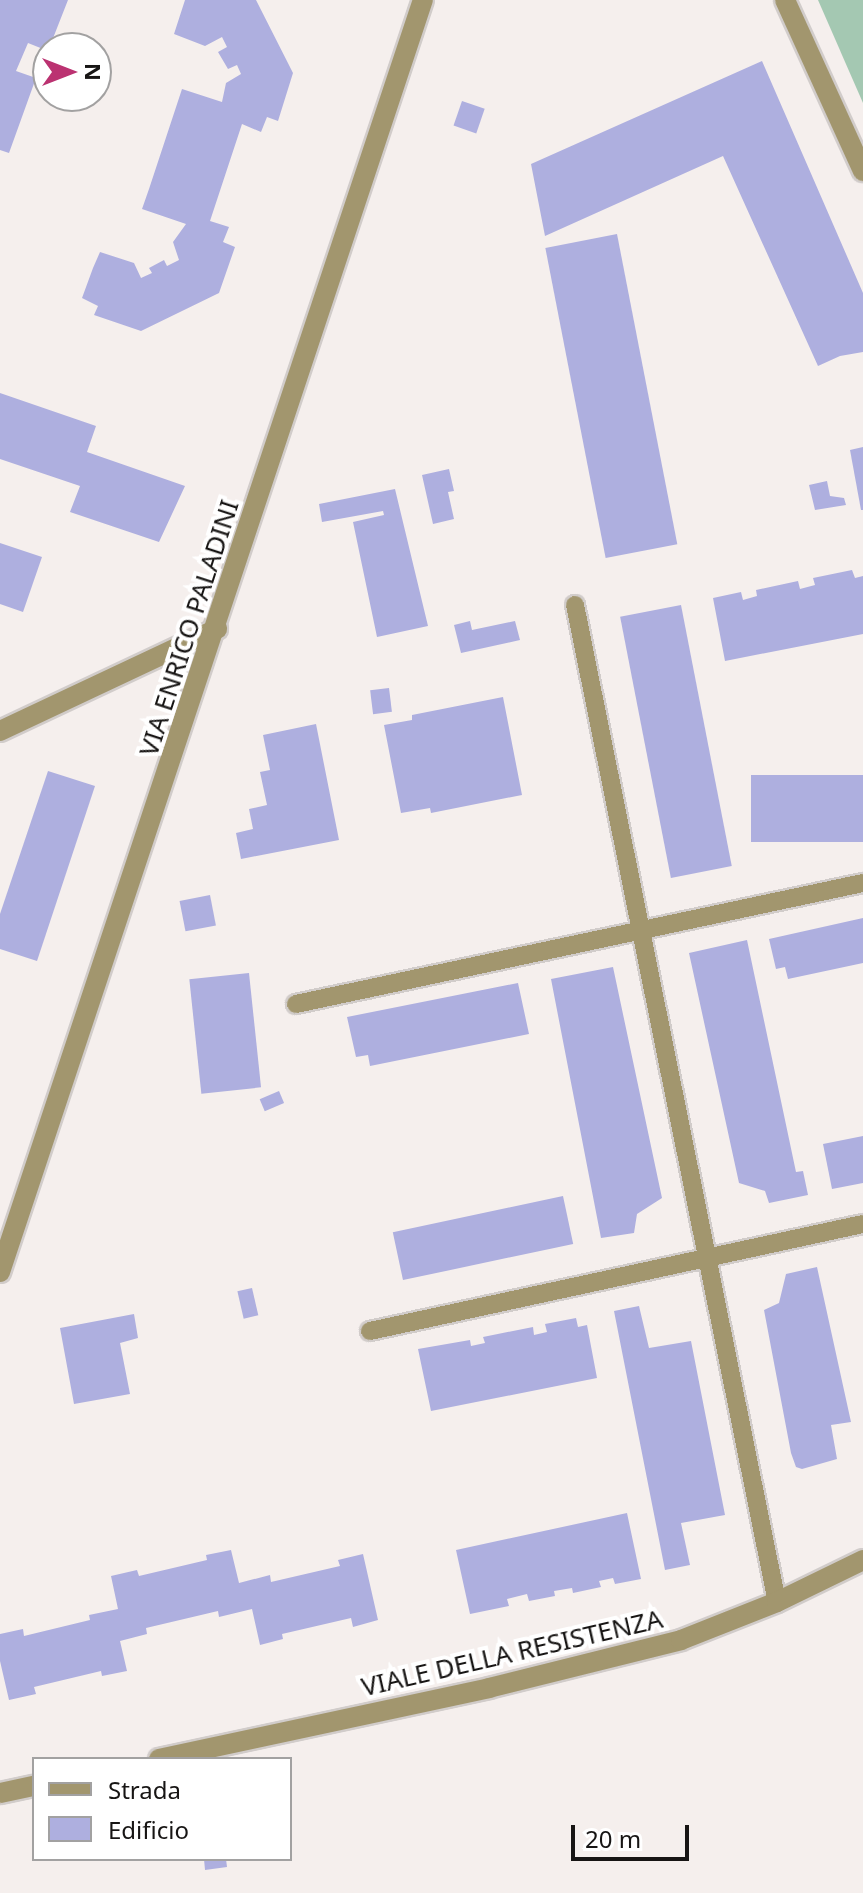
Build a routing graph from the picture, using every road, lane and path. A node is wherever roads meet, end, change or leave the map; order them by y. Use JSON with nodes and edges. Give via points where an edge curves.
{"nodes":[{"id":1,"x":423,"y":0,"type":"edge"},
{"id":2,"x":785,"y":0,"type":"edge"},
{"id":3,"x":863,"y":171,"type":"edge"},
{"id":4,"x":575,"y":605,"type":"dead end"},
{"id":5,"x":217,"y":629,"type":"junction"},
{"id":6,"x":0,"y":731,"type":"edge"},
{"id":7,"x":863,"y":883,"type":"edge"},
{"id":8,"x":640,"y":929,"type":"junction"},
{"id":9,"x":296,"y":1004,"type":"dead end"},
{"id":10,"x":863,"y":1224,"type":"edge"},
{"id":11,"x":707,"y":1258,"type":"junction"},
{"id":12,"x":0,"y":1272,"type":"edge"},
{"id":13,"x":370,"y":1331,"type":"dead end"},
{"id":14,"x":863,"y":1560,"type":"edge"},
{"id":15,"x":777,"y":1602,"type":"junction"},
{"id":16,"x":168,"y":1757,"type":"edge"},
{"id":17,"x":32,"y":1786,"type":"edge"},
{"id":18,"x":0,"y":1793,"type":"edge"}],
"edges":[{"from":1,"to":5,"type":"street","name":"VIA ENRICO PALADINI"},
{"from":2,"to":3,"type":"street"},
{"from":4,"to":8,"type":"lane"},
{"from":5,"to":6,"type":"street"},
{"from":5,"to":12,"type":"street","name":"VIA ENRICO PALADINI"},
{"from":7,"to":8,"type":"lane"},
{"from":8,"to":9,"type":"lane"},
{"from":8,"to":11,"type":"lane"},
{"from":10,"to":11,"type":"lane"},
{"from":11,"to":13,"type":"lane"},
{"from":11,"to":15,"type":"lane"},
{"from":14,"to":15,"type":"street","name":"VIALE DELLA RESISTENZA"},
{"from":15,"to":16,"type":"street","name":"VIALE DELLA RESISTENZA","via":[[681,1640],[489,1688]]},
{"from":17,"to":18,"type":"street"}]}
